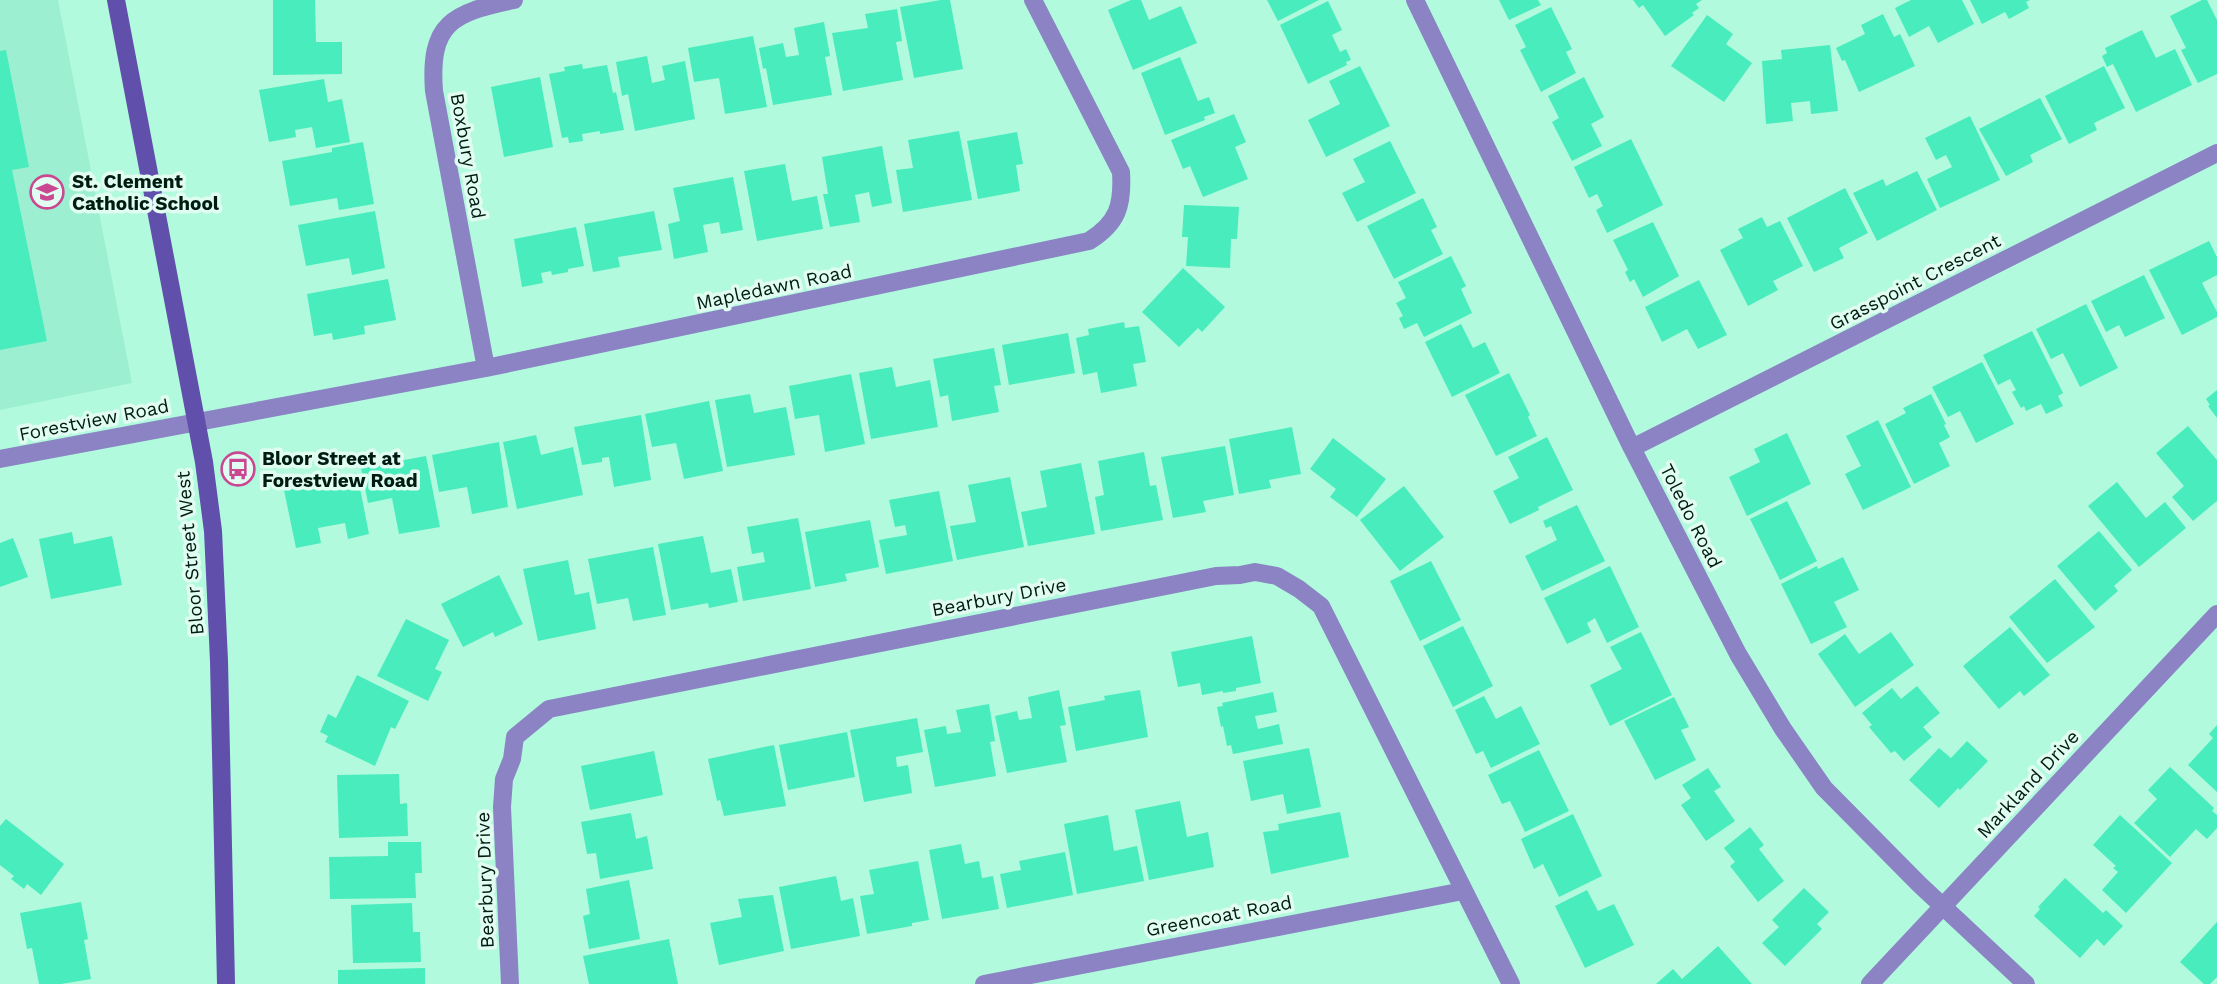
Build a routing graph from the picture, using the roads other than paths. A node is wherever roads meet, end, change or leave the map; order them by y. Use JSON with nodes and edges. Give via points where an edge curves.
{"nodes":[{"id":1,"x":116,"y":0,"type":"edge"},
{"id":2,"x":514,"y":0,"type":"edge"},
{"id":3,"x":1033,"y":0,"type":"edge"},
{"id":4,"x":1415,"y":0,"type":"edge"},
{"id":5,"x":2217,"y":153,"type":"edge"},
{"id":6,"x":486,"y":368,"type":"junction"},
{"id":7,"x":196,"y":423,"type":"junction"},
{"id":8,"x":1632,"y":448,"type":"junction"},
{"id":9,"x":0,"y":459,"type":"edge"},
{"id":10,"x":2217,"y":614,"type":"edge"},
{"id":11,"x":1463,"y":891,"type":"junction"},
{"id":12,"x":1942,"y":906,"type":"junction"},
{"id":13,"x":226,"y":984,"type":"edge"},
{"id":14,"x":509,"y":984,"type":"edge"},
{"id":15,"x":984,"y":984,"type":"edge"},
{"id":16,"x":1511,"y":984,"type":"edge"},
{"id":17,"x":1870,"y":984,"type":"edge"},
{"id":18,"x":2026,"y":984,"type":"edge"}],
"edges":[{"from":1,"to":7,"type":"main road","name":"Bloor Street West"},
{"from":2,"to":6,"type":"street","name":"Boxbury Road","via":[[476,9],[448,24],[440,33],[432,68]]},
{"from":3,"to":6,"type":"street","name":"Mapledawn Road","via":[[1121,172],[1123,194],[1117,213],[1106,230],[1090,242]]},
{"from":4,"to":8,"type":"street","name":"Toledo Road"},
{"from":5,"to":8,"type":"street","name":"Grasspoint Crescent"},
{"from":6,"to":7,"type":"street","name":"Mapledawn Road"},
{"from":7,"to":9,"type":"street","name":"Forestview Road"},
{"from":7,"to":13,"type":"main road","name":"Bloor Street West","via":[[213,531]]},
{"from":8,"to":12,"type":"street","name":"Toledo Road","via":[[1738,654],[1783,729],[1824,788]]},
{"from":10,"to":12,"type":"street","name":"Markland Drive"},
{"from":11,"to":14,"type":"street","name":"Bearbury Drive","via":[[1321,606],[1277,576],[1255,572],[1216,576],[549,709],[515,737],[504,779]]},
{"from":11,"to":15,"type":"street","name":"Greencoat Road"},
{"from":11,"to":16,"type":"street","name":"Bearbury Drive"},
{"from":12,"to":17,"type":"street","name":"Markland Drive"},
{"from":12,"to":18,"type":"street","name":"Toledo Road"}]}
